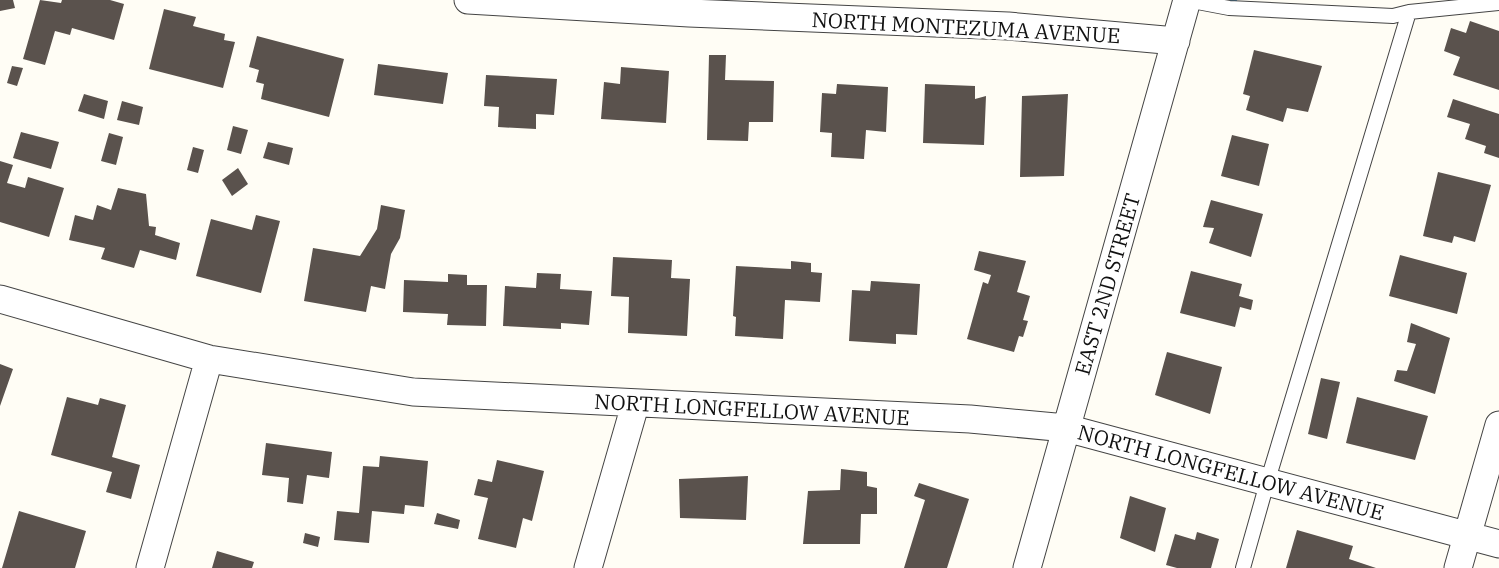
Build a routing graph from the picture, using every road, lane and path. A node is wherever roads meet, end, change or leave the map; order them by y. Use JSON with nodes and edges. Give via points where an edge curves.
{"nodes":[{"id":1,"x":468,"y":0,"type":"edge"},
{"id":2,"x":1187,"y":0,"type":"edge"},
{"id":3,"x":1499,"y":3,"type":"edge"},
{"id":4,"x":1409,"y":12,"type":"junction"},
{"id":5,"x":1176,"y":41,"type":"junction"},
{"id":6,"x":0,"y":299,"type":"edge"},
{"id":7,"x":209,"y":359,"type":"junction"},
{"id":8,"x":635,"y":405,"type":"junction"},
{"id":9,"x":1499,"y":425,"type":"edge"},
{"id":10,"x":1066,"y":428,"type":"junction"},
{"id":11,"x":1267,"y":483,"type":"junction"},
{"id":12,"x":1467,"y":536,"type":"junction"},
{"id":13,"x":1499,"y":544,"type":"edge"},
{"id":14,"x":150,"y":568,"type":"edge"},
{"id":15,"x":588,"y":568,"type":"edge"},
{"id":16,"x":1027,"y":568,"type":"edge"},
{"id":17,"x":1243,"y":568,"type":"edge"},
{"id":18,"x":1458,"y":568,"type":"edge"}],
"edges":[{"from":1,"to":5,"type":"street","name":"NORTH MONTEZUMA AVENUE","via":[[1008,27]]},
{"from":2,"to":4,"type":"lane","via":[[1229,8],[1394,16]]},
{"from":2,"to":5,"type":"street","name":"EAST 2ND STREET"},
{"from":3,"to":4,"type":"lane"},
{"from":4,"to":11,"type":"lane"},
{"from":5,"to":10,"type":"street","name":"EAST 2ND STREET"},
{"from":6,"to":7,"type":"street","name":"NORTH LONGFELLOW AVENUE"},
{"from":7,"to":8,"type":"street","name":"NORTH LONGFELLOW AVENUE","via":[[413,392]]},
{"from":7,"to":14,"type":"street"},
{"from":8,"to":10,"type":"street","name":"NORTH LONGFELLOW AVENUE","via":[[970,419]]},
{"from":8,"to":15,"type":"street"},
{"from":9,"to":12,"type":"street"},
{"from":10,"to":11,"type":"street","name":"NORTH LONGFELLOW AVENUE"},
{"from":10,"to":16,"type":"street","name":"EAST 2ND STREET"},
{"from":11,"to":12,"type":"street","name":"NORTH LONGFELLOW AVENUE"},
{"from":11,"to":17,"type":"lane"},
{"from":12,"to":13,"type":"street","name":"NORTH LONGFELLOW AVENUE"},
{"from":12,"to":18,"type":"street"}]}
